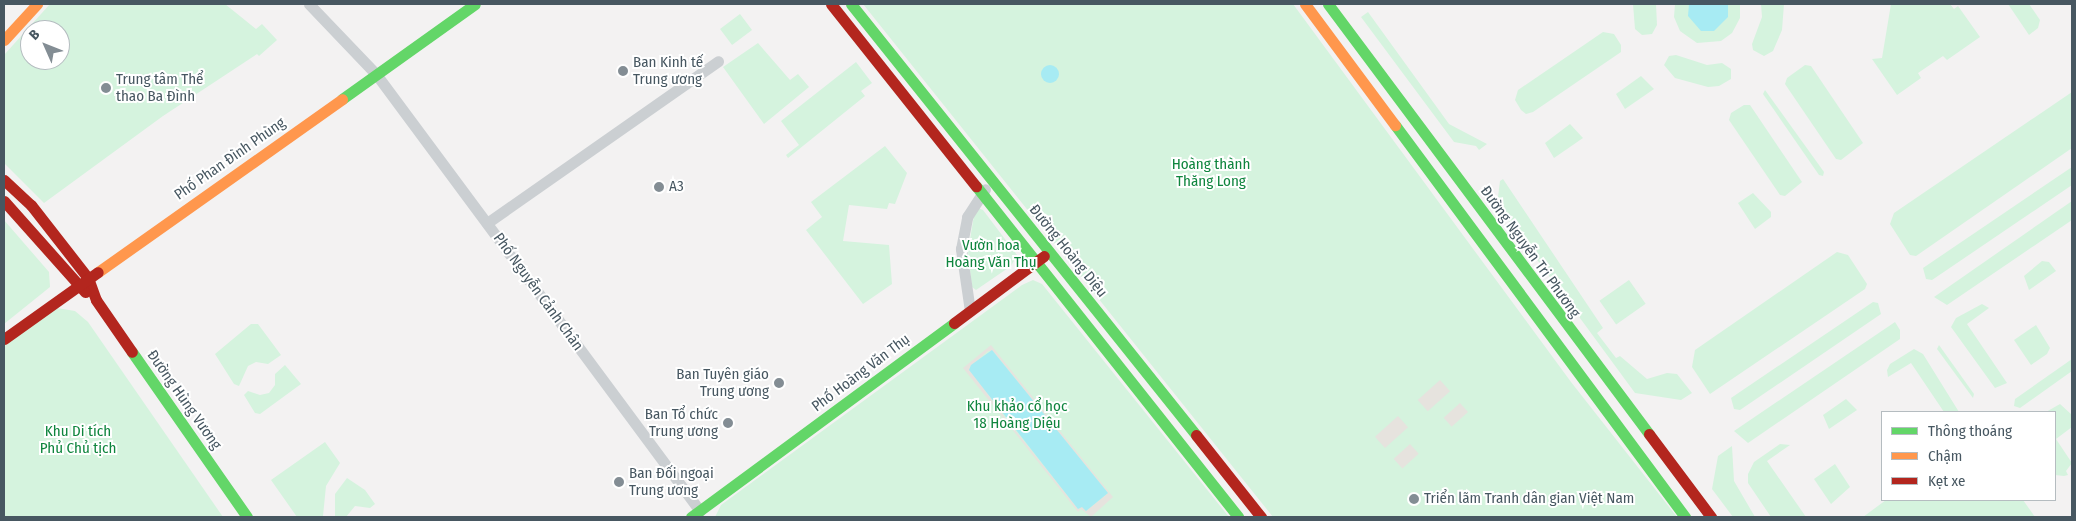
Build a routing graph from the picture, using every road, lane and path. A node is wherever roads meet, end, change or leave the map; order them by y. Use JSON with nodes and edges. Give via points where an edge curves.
{"nodes":[{"id":1,"x":37,"y":4,"type":"edge"},
{"id":2,"x":310,"y":4,"type":"edge"},
{"id":3,"x":475,"y":4,"type":"edge"},
{"id":4,"x":831,"y":4,"type":"edge"},
{"id":5,"x":851,"y":4,"type":"edge"},
{"id":6,"x":1305,"y":4,"type":"edge"},
{"id":7,"x":1328,"y":4,"type":"edge"},
{"id":8,"x":4,"y":40,"type":"edge"},
{"id":9,"x":718,"y":61,"type":"dead end"},
{"id":10,"x":376,"y":74,"type":"junction"},
{"id":11,"x":4,"y":180,"type":"edge"},
{"id":12,"x":993,"y":181,"type":"junction"},
{"id":13,"x":981,"y":193,"type":"junction"},
{"id":14,"x":4,"y":201,"type":"edge"},
{"id":15,"x":487,"y":223,"type":"junction"},
{"id":16,"x":1049,"y":252,"type":"junction"},
{"id":17,"x":1036,"y":262,"type":"junction"},
{"id":18,"x":88,"y":278,"type":"junction"},
{"id":19,"x":76,"y":287,"type":"junction"},
{"id":20,"x":96,"y":300,"type":"junction"},
{"id":21,"x":970,"y":310,"type":"junction"},
{"id":22,"x":4,"y":339,"type":"edge"},
{"id":23,"x":696,"y":514,"type":"edge"},
{"id":24,"x":247,"y":517,"type":"edge"},
{"id":25,"x":1238,"y":517,"type":"edge"},
{"id":26,"x":1261,"y":517,"type":"edge"},
{"id":27,"x":1685,"y":517,"type":"edge"},
{"id":28,"x":1711,"y":517,"type":"edge"}],
"edges":[{"from":1,"to":8,"type":"street"},
{"from":2,"to":10,"type":"street","name":"Phố Nguyễn Cảnh Chân"},
{"from":3,"to":10,"type":"street","name":"Phố Phan Đình Phùng"},
{"from":4,"to":13,"type":"street"},
{"from":5,"to":12,"type":"street","name":"Đường Hoàng Diệu"},
{"from":6,"to":27,"type":"street"},
{"from":7,"to":28,"type":"street","name":"Đường Nguyễn Tri Phương"},
{"from":9,"to":15,"type":"street"},
{"from":10,"to":15,"type":"street","name":"Phố Nguyễn Cảnh Chân"},
{"from":10,"to":18,"type":"street","name":"Phố Phan Đình Phùng"},
{"from":11,"to":18,"type":"street","name":"Đường Hùng Vương","via":[[31,205]]},
{"from":12,"to":13,"type":"street"},
{"from":12,"to":16,"type":"street","name":"Đường Hoàng Diệu"},
{"from":13,"to":17,"type":"street"},
{"from":13,"to":21,"type":"street","via":[[967,217],[962,249]]},
{"from":14,"to":19,"type":"street","name":"Đường Hùng Vương","via":[[24,220]]},
{"from":15,"to":23,"type":"street","name":"Phố Nguyễn Cảnh Chân"},
{"from":16,"to":17,"type":"street","name":"Phố Hoàng Văn Thụ"},
{"from":16,"to":26,"type":"street","name":"Đường Hoàng Diệu"},
{"from":17,"to":21,"type":"street","name":"Phố Hoàng Văn Thụ"},
{"from":17,"to":25,"type":"street"},
{"from":18,"to":19,"type":"street","name":"Phố Phan Đình Phùng"},
{"from":18,"to":20,"type":"street","name":"Đường Hùng Vương"},
{"from":19,"to":20,"type":"street","name":"Đường Hùng Vương"},
{"from":19,"to":22,"type":"street","name":"Phố Phan Đình Phùng"},
{"from":20,"to":24,"type":"street","name":"Đường Hùng Vương"},
{"from":21,"to":23,"type":"street","name":"Phố Hoàng Văn Thụ"}]}
